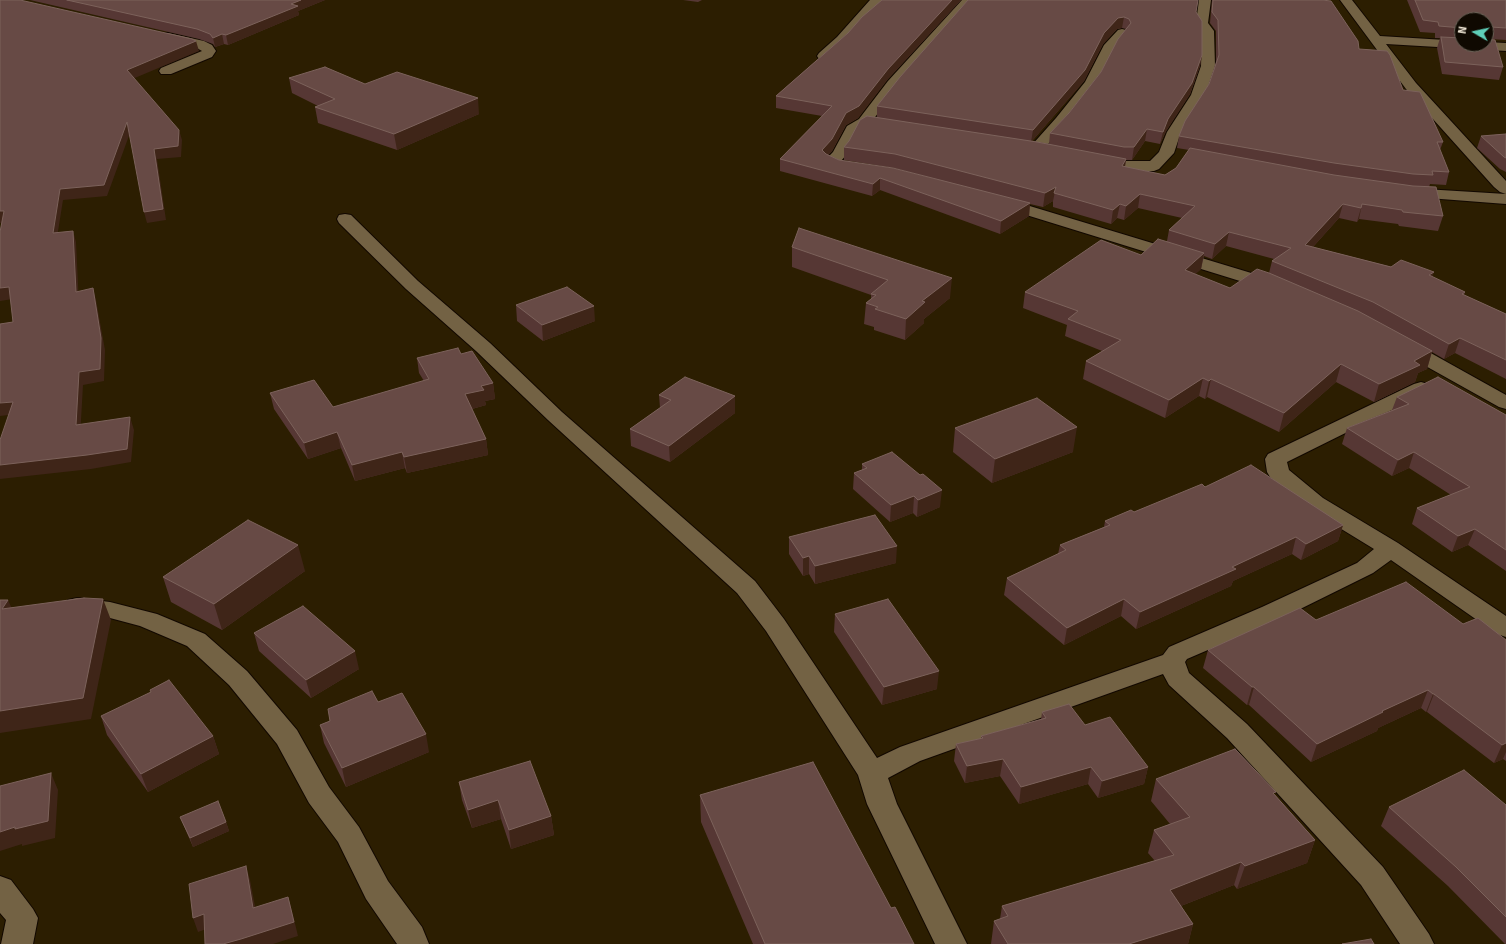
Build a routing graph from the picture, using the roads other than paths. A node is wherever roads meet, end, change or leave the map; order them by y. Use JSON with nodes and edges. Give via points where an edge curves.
{"nodes":[{"id":1,"x":876,"y":0,"type":"edge"},
{"id":2,"x":969,"y":0,"type":"edge"},
{"id":3,"x":1205,"y":0,"type":"edge"},
{"id":4,"x":1345,"y":5,"type":"edge"},
{"id":5,"x":1122,"y":33,"type":"edge"},
{"id":6,"x":156,"y":34,"type":"edge"},
{"id":7,"x":1376,"y":40,"type":"junction"},
{"id":8,"x":1506,"y":47,"type":"edge"},
{"id":9,"x":816,"y":63,"type":"edge"},
{"id":10,"x":166,"y":71,"type":"dead end"},
{"id":11,"x":1460,"y":138,"type":"junction"},
{"id":12,"x":1475,"y":138,"type":"dead end"},
{"id":13,"x":1021,"y":147,"type":"edge"},
{"id":14,"x":1036,"y":149,"type":"junction"},
{"id":15,"x":1052,"y":152,"type":"edge"},
{"id":16,"x":1083,"y":158,"type":"edge"},
{"id":17,"x":870,"y":170,"type":"edge"},
{"id":18,"x":1506,"y":189,"type":"edge"},
{"id":19,"x":1394,"y":191,"type":"edge"},
{"id":20,"x":984,"y":197,"type":"edge"},
{"id":21,"x":1506,"y":199,"type":"edge"},
{"id":22,"x":345,"y":219,"type":"dead end"},
{"id":23,"x":1292,"y":293,"type":"edge"},
{"id":24,"x":1389,"y":338,"type":"edge"},
{"id":25,"x":1453,"y":373,"type":"junction"},
{"id":26,"x":1506,"y":403,"type":"edge"},
{"id":27,"x":1390,"y":548,"type":"junction"},
{"id":28,"x":51,"y":605,"type":"edge"},
{"id":29,"x":1506,"y":628,"type":"edge"},
{"id":30,"x":1172,"y":661,"type":"junction"},
{"id":31,"x":872,"y":773,"type":"junction"},
{"id":32,"x":0,"y":889,"type":"edge"},
{"id":33,"x":17,"y":944,"type":"edge"},
{"id":34,"x":413,"y":944,"type":"edge"},
{"id":35,"x":951,"y":944,"type":"edge"},
{"id":36,"x":1418,"y":944,"type":"edge"}],
"edges":[{"from":1,"to":9,"type":"street","via":[[842,40]]},
{"from":2,"to":17,"type":"street","via":[[894,84],[872,123],[852,129],[839,154],[831,162],[839,166]]},
{"from":3,"to":16,"type":"street","via":[[1202,22],[1208,31],[1208,66],[1198,95],[1174,132],[1173,153],[1158,164],[1144,167],[1122,166]]},
{"from":4,"to":7,"type":"street"},
{"from":5,"to":14,"type":"street","via":[[1109,48],[1090,83]]},
{"from":6,"to":10,"type":"street","via":[[199,44],[209,51]]},
{"from":7,"to":8,"type":"street"},
{"from":7,"to":11,"type":"street","via":[[1411,86]]},
{"from":11,"to":12,"type":"street"},
{"from":11,"to":18,"type":"street"},
{"from":13,"to":14,"type":"street"},
{"from":14,"to":15,"type":"street"},
{"from":19,"to":21,"type":"street"},
{"from":20,"to":23,"type":"street","via":[[1272,284]]},
{"from":22,"to":31,"type":"street","via":[[412,285],[746,588],[804,667]]},
{"from":24,"to":25,"type":"street"},
{"from":25,"to":26,"type":"street"},
{"from":25,"to":27,"type":"street","via":[[1276,459],[1278,472],[1315,503]]},
{"from":27,"to":29,"type":"street"},
{"from":27,"to":30,"type":"street","via":[[1365,568],[1271,613],[1178,653]]},
{"from":28,"to":34,"type":"street","via":[[110,610],[148,620],[196,640],[238,678],[287,737],[319,795],[349,836],[377,890],[411,937]]},
{"from":30,"to":31,"type":"street","via":[[944,741]]},
{"from":30,"to":36,"type":"street","via":[[1178,678],[1237,731],[1372,876]]},
{"from":31,"to":35,"type":"street","via":[[882,804]]},
{"from":32,"to":33,"type":"street","via":[[22,918]]}]}
